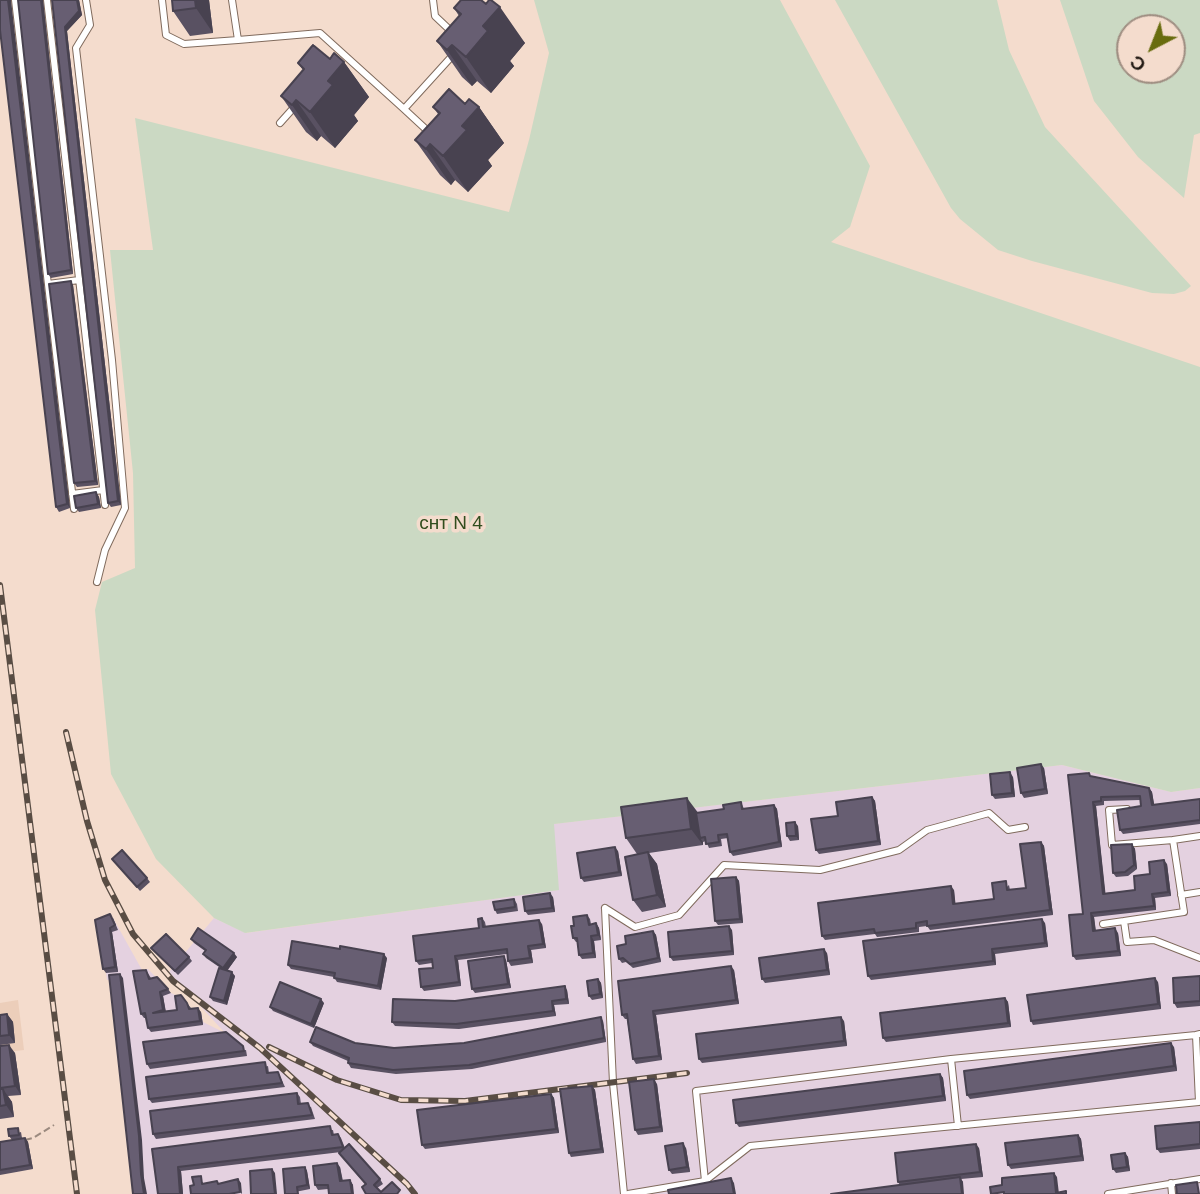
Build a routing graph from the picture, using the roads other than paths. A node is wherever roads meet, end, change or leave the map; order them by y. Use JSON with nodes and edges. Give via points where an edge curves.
{"nodes":[{"id":1,"x":15,"y":0,"type":"edge"},
{"id":2,"x":47,"y":0,"type":"edge"},
{"id":3,"x":86,"y":0,"type":"edge"},
{"id":4,"x":162,"y":0,"type":"edge"},
{"id":5,"x":232,"y":0,"type":"edge"},
{"id":6,"x":433,"y":0,"type":"edge"},
{"id":7,"x":238,"y":40,"type":"junction"},
{"id":8,"x":464,"y":43,"type":"edge"},
{"id":9,"x":455,"y":52,"type":"edge"},
{"id":10,"x":342,"y":53,"type":"junction"},
{"id":11,"x":334,"y":63,"type":"edge"},
{"id":12,"x":307,"y":93,"type":"edge"},
{"id":13,"x":404,"y":109,"type":"junction"},
{"id":14,"x":280,"y":122,"type":"edge"},
{"id":15,"x":440,"y":142,"type":"edge"},
{"id":16,"x":79,"y":280,"type":"junction"},
{"id":17,"x":48,"y":284,"type":"junction"},
{"id":18,"x":103,"y":490,"type":"junction"},
{"id":19,"x":72,"y":494,"type":"junction"},
{"id":20,"x":105,"y":505,"type":"edge"},
{"id":21,"x":74,"y":509,"type":"edge"},
{"id":22,"x":97,"y":582,"type":"dead end"},
{"id":23,"x":1136,"y":808,"type":"edge"},
{"id":24,"x":1026,"y":827,"type":"dead end"},
{"id":25,"x":1200,"y":836,"type":"edge"},
{"id":26,"x":1173,"y":840,"type":"junction"},
{"id":27,"x":1200,"y":892,"type":"edge"},
{"id":28,"x":1181,"y":895,"type":"junction"},
{"id":29,"x":1124,"y":921,"type":"junction"},
{"id":30,"x":1103,"y":924,"type":"dead end"},
{"id":31,"x":1200,"y":958,"type":"edge"},
{"id":32,"x":1198,"y":1035,"type":"edge"},
{"id":33,"x":951,"y":1059,"type":"junction"},
{"id":34,"x":958,"y":1126,"type":"junction"},
{"id":35,"x":1200,"y":1179,"type":"edge"},
{"id":36,"x":705,"y":1181,"type":"junction"},
{"id":37,"x":1171,"y":1183,"type":"junction"},
{"id":38,"x":626,"y":1194,"type":"edge"},
{"id":39,"x":1108,"y":1194,"type":"edge"},
{"id":40,"x":1172,"y":1194,"type":"edge"}],
"edges":[{"from":1,"to":17,"type":"lane"},
{"from":2,"to":16,"type":"lane"},
{"from":3,"to":22,"type":"lane","via":[[90,25],[76,48],[125,508],[105,550]]},
{"from":4,"to":7,"type":"lane","via":[[166,35],[184,44]]},
{"from":5,"to":7,"type":"lane"},
{"from":6,"to":8,"type":"lane","via":[[435,16]]},
{"from":7,"to":10,"type":"lane","via":[[320,33]]},
{"from":9,"to":13,"type":"lane"},
{"from":10,"to":11,"type":"lane"},
{"from":10,"to":13,"type":"lane"},
{"from":12,"to":14,"type":"lane"},
{"from":13,"to":15,"type":"lane"},
{"from":16,"to":17,"type":"lane"},
{"from":16,"to":18,"type":"lane"},
{"from":17,"to":19,"type":"lane"},
{"from":18,"to":19,"type":"lane"},
{"from":18,"to":20,"type":"lane"},
{"from":19,"to":21,"type":"lane"},
{"from":23,"to":26,"type":"lane","via":[[1109,810],[1112,845]]},
{"from":24,"to":38,"type":"lane","via":[[1007,830],[989,813],[927,830],[899,850],[820,870],[724,865],[678,915],[635,927],[605,908],[613,1083]]},
{"from":25,"to":26,"type":"lane"},
{"from":26,"to":28,"type":"lane"},
{"from":27,"to":28,"type":"lane"},
{"from":28,"to":29,"type":"lane","via":[[1184,912]]},
{"from":29,"to":30,"type":"lane"},
{"from":29,"to":31,"type":"lane","via":[[1127,942],[1154,940]]},
{"from":32,"to":33,"type":"lane"},
{"from":32,"to":34,"type":"lane","via":[[1199,1102]]},
{"from":33,"to":34,"type":"lane"},
{"from":33,"to":36,"type":"lane","via":[[696,1091]]},
{"from":34,"to":36,"type":"lane","via":[[750,1146]]},
{"from":35,"to":37,"type":"lane"},
{"from":36,"to":38,"type":"lane"},
{"from":37,"to":39,"type":"lane"},
{"from":37,"to":40,"type":"lane"}]}
